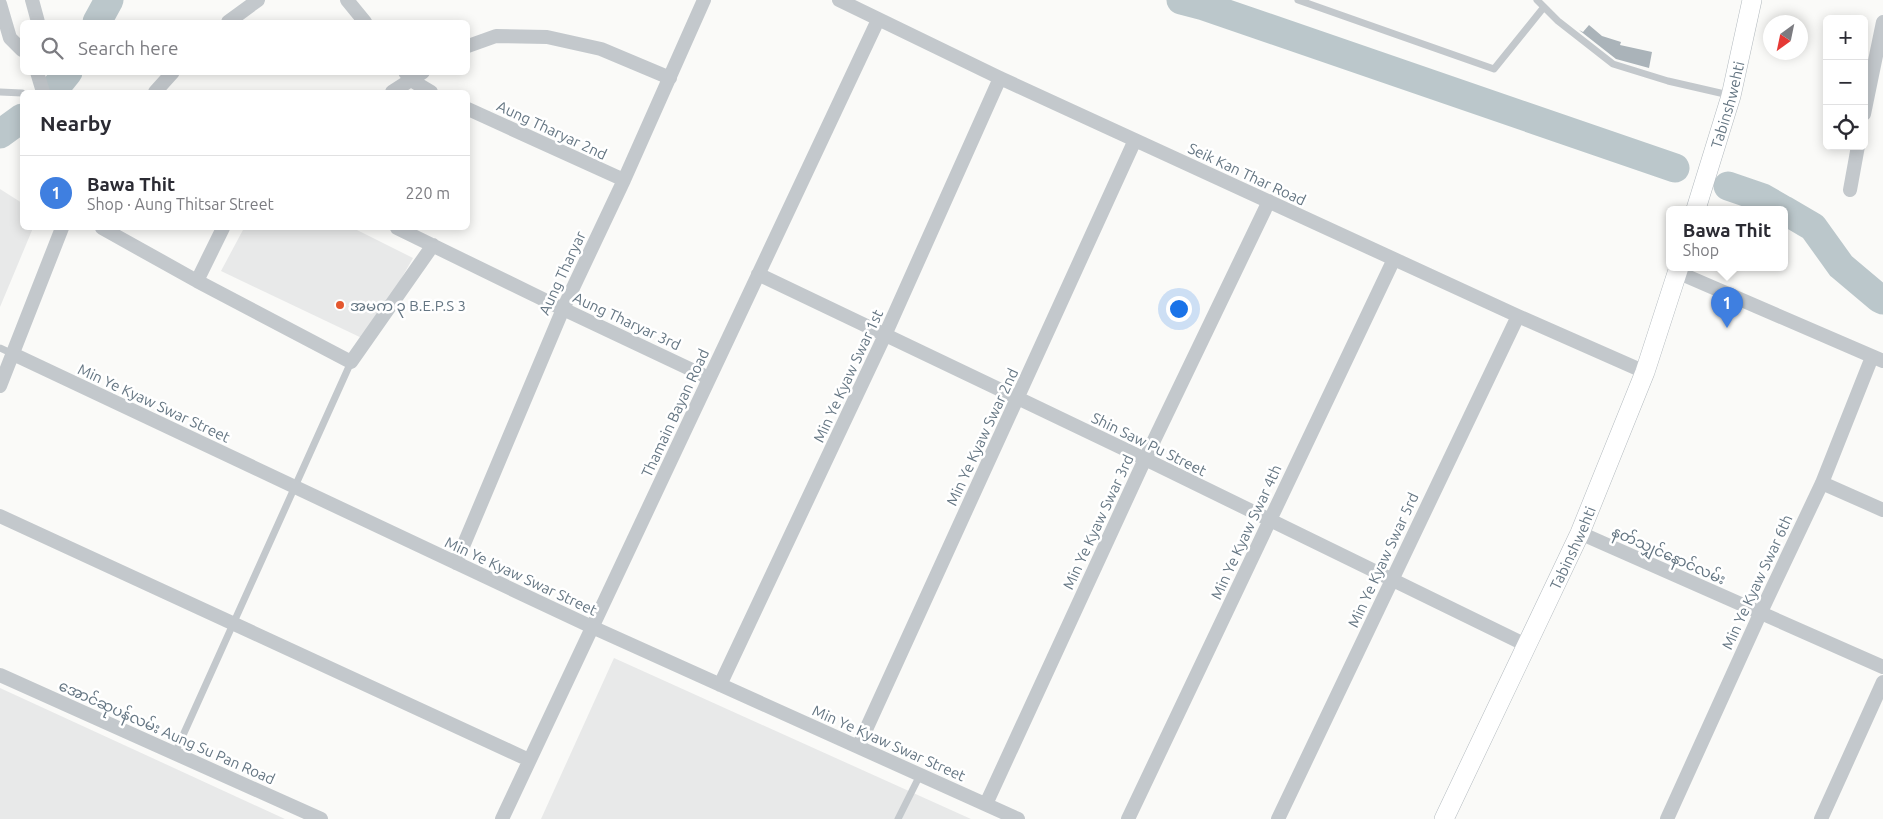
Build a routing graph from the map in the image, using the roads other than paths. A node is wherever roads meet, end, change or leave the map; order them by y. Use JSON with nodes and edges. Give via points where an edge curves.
{"nodes":[{"id":1,"x":32,"y":0,"type":"edge"},
{"id":2,"x":258,"y":0,"type":"edge"},
{"id":3,"x":347,"y":0,"type":"edge"},
{"id":4,"x":704,"y":0,"type":"edge"},
{"id":5,"x":839,"y":0,"type":"edge"},
{"id":6,"x":1298,"y":0,"type":"edge"},
{"id":7,"x":1537,"y":0,"type":"edge"},
{"id":8,"x":1752,"y":0,"type":"edge"},
{"id":9,"x":0,"y":4,"type":"edge"},
{"id":10,"x":1544,"y":7,"type":"junction"},
{"id":11,"x":37,"y":20,"type":"edge"},
{"id":12,"x":231,"y":20,"type":"edge"},
{"id":13,"x":363,"y":20,"type":"edge"},
{"id":14,"x":878,"y":20,"type":"junction"},
{"id":15,"x":1883,"y":22,"type":"edge"},
{"id":16,"x":470,"y":45,"type":"edge"},
{"id":17,"x":20,"y":48,"type":"edge"},
{"id":18,"x":38,"y":75,"type":"edge"},
{"id":19,"x":170,"y":75,"type":"edge"},
{"id":20,"x":413,"y":75,"type":"edge"},
{"id":21,"x":670,"y":78,"type":"junction"},
{"id":22,"x":1000,"y":78,"type":"junction"},
{"id":23,"x":1876,"y":87,"type":"edge"},
{"id":24,"x":42,"y":90,"type":"edge"},
{"id":25,"x":157,"y":90,"type":"edge"},
{"id":26,"x":394,"y":90,"type":"edge"},
{"id":27,"x":429,"y":90,"type":"edge"},
{"id":28,"x":0,"y":92,"type":"edge"},
{"id":29,"x":20,"y":93,"type":"edge"},
{"id":30,"x":1731,"y":96,"type":"junction"},
{"id":31,"x":1868,"y":105,"type":"edge"},
{"id":32,"x":470,"y":110,"type":"edge"},
{"id":33,"x":1135,"y":140,"type":"junction"},
{"id":34,"x":1857,"y":150,"type":"edge"},
{"id":35,"x":624,"y":180,"type":"junction"},
{"id":36,"x":1850,"y":190,"type":"dead end"},
{"id":37,"x":1269,"y":201,"type":"junction"},
{"id":38,"x":1697,"y":206,"type":"edge"},
{"id":39,"x":61,"y":230,"type":"edge"},
{"id":40,"x":106,"y":230,"type":"edge"},
{"id":41,"x":222,"y":230,"type":"edge"},
{"id":42,"x":401,"y":230,"type":"edge"},
{"id":43,"x":432,"y":245,"type":"junction"},
{"id":44,"x":1394,"y":259,"type":"junction"},
{"id":45,"x":1678,"y":271,"type":"edge"},
{"id":46,"x":1680,"y":271,"type":"edge"},
{"id":47,"x":758,"y":274,"type":"junction"},
{"id":48,"x":198,"y":281,"type":"junction"},
{"id":49,"x":562,"y":309,"type":"junction"},
{"id":50,"x":1518,"y":316,"type":"junction"},
{"id":51,"x":885,"y":335,"type":"junction"},
{"id":52,"x":0,"y":348,"type":"edge"},
{"id":53,"x":13,"y":354,"type":"junction"},
{"id":54,"x":1878,"y":359,"type":"edge"},
{"id":55,"x":351,"y":362,"type":"junction"},
{"id":56,"x":1644,"y":372,"type":"junction"},
{"id":57,"x":709,"y":378,"type":"junction"},
{"id":58,"x":0,"y":386,"type":"edge"},
{"id":59,"x":1017,"y":398,"type":"junction"},
{"id":60,"x":1145,"y":459,"type":"junction"},
{"id":61,"x":1822,"y":483,"type":"junction"},
{"id":62,"x":294,"y":487,"type":"junction"},
{"id":63,"x":1883,"y":510,"type":"edge"},
{"id":64,"x":0,"y":516,"type":"edge"},
{"id":65,"x":1269,"y":521,"type":"junction"},
{"id":66,"x":1580,"y":533,"type":"junction"},
{"id":67,"x":456,"y":563,"type":"junction"},
{"id":68,"x":1392,"y":580,"type":"junction"},
{"id":69,"x":1760,"y":614,"type":"junction"},
{"id":70,"x":233,"y":624,"type":"junction"},
{"id":71,"x":592,"y":627,"type":"junction"},
{"id":72,"x":1526,"y":645,"type":"junction"},
{"id":73,"x":1883,"y":667,"type":"edge"},
{"id":74,"x":0,"y":675,"type":"edge"},
{"id":75,"x":1883,"y":682,"type":"edge"},
{"id":76,"x":720,"y":685,"type":"junction"},
{"id":77,"x":858,"y":747,"type":"junction"},
{"id":78,"x":175,"y":754,"type":"junction"},
{"id":79,"x":530,"y":760,"type":"junction"},
{"id":80,"x":920,"y":775,"type":"junction"},
{"id":81,"x":986,"y":804,"type":"junction"},
{"id":82,"x":320,"y":819,"type":"edge"},
{"id":83,"x":502,"y":819,"type":"edge"},
{"id":84,"x":898,"y":819,"type":"edge"},
{"id":85,"x":1018,"y":819,"type":"edge"},
{"id":86,"x":1128,"y":819,"type":"edge"},
{"id":87,"x":1278,"y":819,"type":"edge"},
{"id":88,"x":1444,"y":819,"type":"edge"},
{"id":89,"x":1667,"y":819,"type":"edge"},
{"id":90,"x":1821,"y":819,"type":"edge"}],
"edges":[{"from":1,"to":11,"type":"street"},
{"from":2,"to":12,"type":"street"},
{"from":3,"to":13,"type":"street"},
{"from":4,"to":21,"type":"street","name":"Aung Tharyar"},
{"from":5,"to":14,"type":"street","name":"Seik Kan Thar Road"},
{"from":6,"to":10,"type":"lane","via":[[1494,69]]},
{"from":7,"to":10,"type":"lane"},
{"from":8,"to":30,"type":"main road","name":"Tabinshwehti"},
{"from":9,"to":17,"type":"street","via":[[10,38]]},
{"from":10,"to":30,"type":"lane","via":[[1613,64]]},
{"from":14,"to":22,"type":"street","name":"Seik Kan Thar Road"},
{"from":14,"to":47,"type":"street","name":"Thamain Bayan Road"},
{"from":15,"to":23,"type":"street"},
{"from":16,"to":21,"type":"street","via":[[496,36],[547,37],[601,49]]},
{"from":18,"to":24,"type":"street"},
{"from":19,"to":25,"type":"street"},
{"from":20,"to":26,"type":"street"},
{"from":20,"to":27,"type":"street"},
{"from":21,"to":35,"type":"street","name":"Aung Tharyar"},
{"from":22,"to":33,"type":"street","name":"Seik Kan Thar Road"},
{"from":22,"to":51,"type":"street","name":"Min Ye Kyaw Swar 1st"},
{"from":23,"to":31,"type":"street"},
{"from":28,"to":29,"type":"lane"},
{"from":30,"to":38,"type":"main road","name":"Tabinshwehti"},
{"from":32,"to":35,"type":"street","name":"Aung Tharyar 2nd"},
{"from":33,"to":37,"type":"street","name":"Seik Kan Thar Road"},
{"from":33,"to":59,"type":"street","name":"Min Ye Kyaw Swar 2nd"},
{"from":34,"to":36,"type":"street"},
{"from":35,"to":49,"type":"street","name":"Aung Tharyar"},
{"from":37,"to":44,"type":"street","name":"Seik Kan Thar Road"},
{"from":37,"to":60,"type":"street","name":"Min Ye Kyaw Swar 3rd"},
{"from":39,"to":53,"type":"street"},
{"from":40,"to":48,"type":"street"},
{"from":41,"to":48,"type":"street"},
{"from":42,"to":43,"type":"street","name":"Aung Tharyar 3rd"},
{"from":43,"to":49,"type":"street","name":"Aung Tharyar 3rd"},
{"from":43,"to":55,"type":"street"},
{"from":44,"to":50,"type":"street","name":"Seik Kan Thar Road"},
{"from":44,"to":65,"type":"street","name":"Min Ye Kyaw Swar 4th"},
{"from":45,"to":56,"type":"main road","name":"Tabinshwehti"},
{"from":46,"to":54,"type":"street"},
{"from":47,"to":51,"type":"street","name":"Shin Saw Pu Street"},
{"from":47,"to":57,"type":"street","name":"Thamain Bayan Road"},
{"from":48,"to":55,"type":"street"},
{"from":49,"to":57,"type":"street","name":"Aung Tharyar 3rd"},
{"from":49,"to":67,"type":"street","name":"Aung Tharyar"},
{"from":50,"to":56,"type":"street","name":"Seik Kan Thar Road"},
{"from":50,"to":68,"type":"street","name":"Min Ye Kyaw Swar 5rd"},
{"from":51,"to":59,"type":"street","name":"Shin Saw Pu Street"},
{"from":51,"to":76,"type":"street","name":"Min Ye Kyaw Swar 1st"},
{"from":52,"to":53,"type":"lane"},
{"from":53,"to":58,"type":"street"},
{"from":53,"to":62,"type":"street","name":"Min Ye Kyaw Swar Street"},
{"from":54,"to":61,"type":"street","name":"Min Ye Kyaw Swar 6th"},
{"from":55,"to":62,"type":"lane"},
{"from":56,"to":66,"type":"main road","name":"Tabinshwehti"},
{"from":57,"to":71,"type":"street","name":"Thamain Bayan Road"},
{"from":59,"to":60,"type":"street","name":"Shin Saw Pu Street"},
{"from":59,"to":77,"type":"street","name":"Min Ye Kyaw Swar 2nd"},
{"from":60,"to":65,"type":"street","name":"Shin Saw Pu Street"},
{"from":60,"to":81,"type":"street","name":"Min Ye Kyaw Swar 3rd"},
{"from":61,"to":63,"type":"street"},
{"from":61,"to":69,"type":"street","name":"Min Ye Kyaw Swar 6th"},
{"from":62,"to":67,"type":"street","name":"Min Ye Kyaw Swar Street"},
{"from":62,"to":70,"type":"lane"},
{"from":64,"to":70,"type":"street"},
{"from":65,"to":68,"type":"street","name":"Shin Saw Pu Street"},
{"from":65,"to":86,"type":"street","name":"Min Ye Kyaw Swar 4th"},
{"from":66,"to":69,"type":"street","name":"နတ်သျှင်နောင်လမ်း"},
{"from":66,"to":72,"type":"main road","name":"Tabinshwehti"},
{"from":67,"to":71,"type":"street","name":"Min Ye Kyaw Swar Street"},
{"from":68,"to":72,"type":"street","name":"Shin Saw Pu Street"},
{"from":68,"to":87,"type":"street","name":"Min Ye Kyaw Swar 5rd"},
{"from":69,"to":73,"type":"street","name":"နတ်သျှင်နောင်လမ်း"},
{"from":69,"to":89,"type":"street","name":"Min Ye Kyaw Swar 6th"},
{"from":70,"to":78,"type":"lane"},
{"from":70,"to":79,"type":"street"},
{"from":71,"to":76,"type":"street","name":"Min Ye Kyaw Swar Street"},
{"from":71,"to":79,"type":"street","name":"Thamain Bayan Road"},
{"from":72,"to":88,"type":"main road","name":"Tabinshwehti"},
{"from":74,"to":78,"type":"street","name":"အောင်ဆုပန်လမ်း Aung Su Pan Road"},
{"from":75,"to":90,"type":"street"},
{"from":76,"to":77,"type":"street","name":"Min Ye Kyaw Swar Street"},
{"from":77,"to":80,"type":"street","name":"Min Ye Kyaw Swar Street"},
{"from":78,"to":82,"type":"street","name":"အောင်ဆုပန်လမ်း Aung Su Pan Road"},
{"from":79,"to":83,"type":"street","name":"Thamain Bayan Road"},
{"from":80,"to":81,"type":"street","name":"Min Ye Kyaw Swar Street"},
{"from":80,"to":84,"type":"lane"},
{"from":81,"to":85,"type":"street","name":"Min Ye Kyaw Swar Street"}]}
